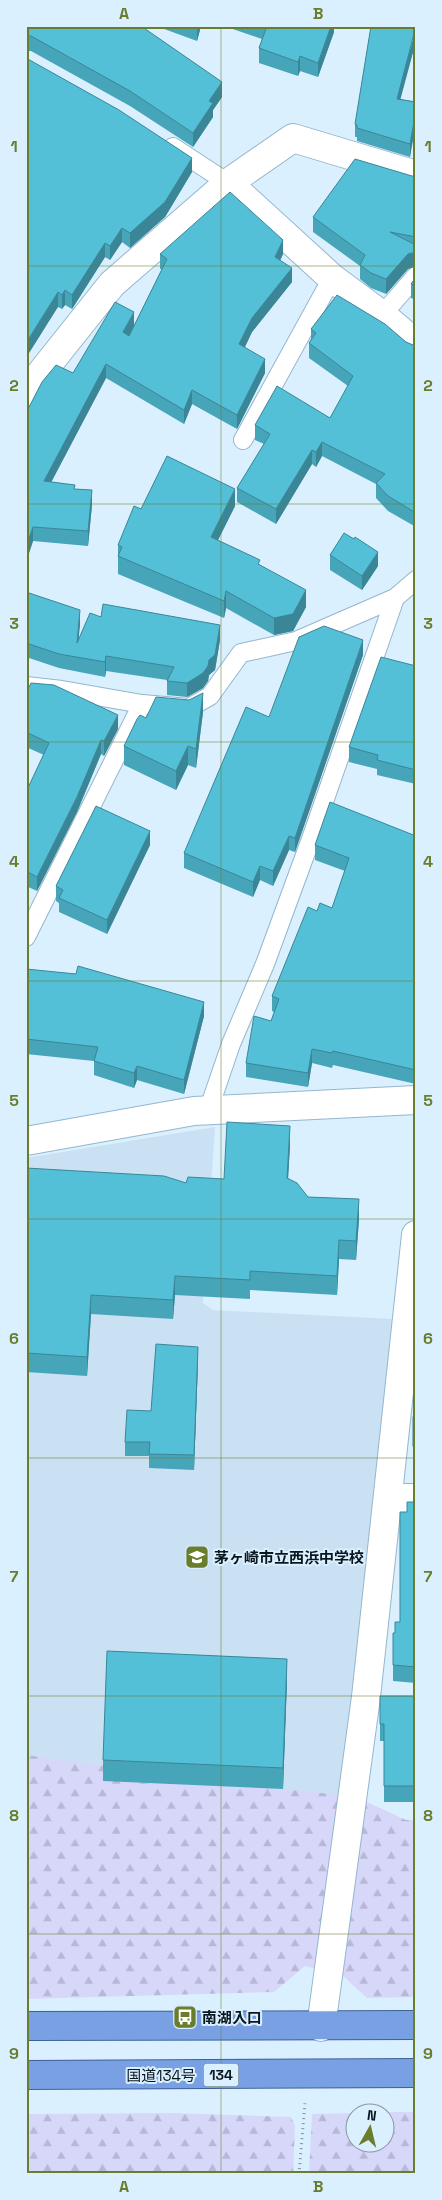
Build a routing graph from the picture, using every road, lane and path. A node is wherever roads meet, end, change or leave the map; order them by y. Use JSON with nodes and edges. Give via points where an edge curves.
{"nodes":[{"id":1,"x":157,"y":136,"type":"edge"},
{"id":2,"x":416,"y":175,"type":"edge"},
{"id":3,"x":228,"y":182,"type":"junction"},
{"id":4,"x":416,"y":276,"type":"edge"},
{"id":5,"x":332,"y":278,"type":"junction"},
{"id":6,"x":382,"y":315,"type":"junction"},
{"id":7,"x":416,"y":344,"type":"edge"},
{"id":8,"x":26,"y":392,"type":"edge"},
{"id":9,"x":243,"y":440,"type":"dead end"},
{"id":10,"x":416,"y":580,"type":"edge"},
{"id":11,"x":394,"y":598,"type":"junction"},
{"id":12,"x":26,"y":686,"type":"edge"},
{"id":13,"x":142,"y":704,"type":"junction"},
{"id":14,"x":26,"y":938,"type":"edge"},
{"id":15,"x":416,"y":1100,"type":"edge"},
{"id":16,"x":208,"y":1111,"type":"junction"},
{"id":17,"x":26,"y":1141,"type":"edge"},
{"id":18,"x":416,"y":1235,"type":"edge"},
{"id":19,"x":412,"y":1298,"type":"edge"},
{"id":20,"x":388,"y":1498,"type":"junction"},
{"id":21,"x":416,"y":1498,"type":"edge"},
{"id":22,"x":396,"y":1697,"type":"edge"},
{"id":23,"x":366,"y":1698,"type":"junction"},
{"id":24,"x":416,"y":2025,"type":"edge"},
{"id":25,"x":26,"y":2026,"type":"edge"},
{"id":26,"x":321,"y":2027,"type":"junction"},
{"id":27,"x":416,"y":2073,"type":"edge"},
{"id":28,"x":26,"y":2075,"type":"edge"},
{"id":29,"x":305,"y":2102,"type":"dead end"},
{"id":30,"x":299,"y":2174,"type":"edge"}],
"edges":[{"from":1,"to":3,"type":"lane"},
{"from":2,"to":3,"type":"street","via":[[293,138]]},
{"from":3,"to":5,"type":"street"},
{"from":3,"to":8,"type":"street","via":[[112,284]]},
{"from":4,"to":6,"type":"lane"},
{"from":5,"to":6,"type":"street"},
{"from":5,"to":9,"type":"lane"},
{"from":6,"to":7,"type":"street"},
{"from":10,"to":11,"type":"lane"},
{"from":11,"to":13,"type":"lane","via":[[296,641],[241,654],[210,696],[190,708]]},
{"from":11,"to":16,"type":"lane","via":[[312,836]]},
{"from":12,"to":13,"type":"lane"},
{"from":13,"to":14,"type":"lane"},
{"from":15,"to":16,"type":"street"},
{"from":16,"to":17,"type":"street"},
{"from":18,"to":19,"type":"street"},
{"from":19,"to":20,"type":"street"},
{"from":20,"to":21,"type":"street"},
{"from":20,"to":23,"type":"street"},
{"from":22,"to":23,"type":"street"},
{"from":23,"to":26,"type":"street"},
{"from":24,"to":26,"type":"highway"},
{"from":25,"to":26,"type":"highway"},
{"from":27,"to":28,"type":"highway","name":"国道134号","number":"134"},
{"from":29,"to":30,"type":"path"}]}
